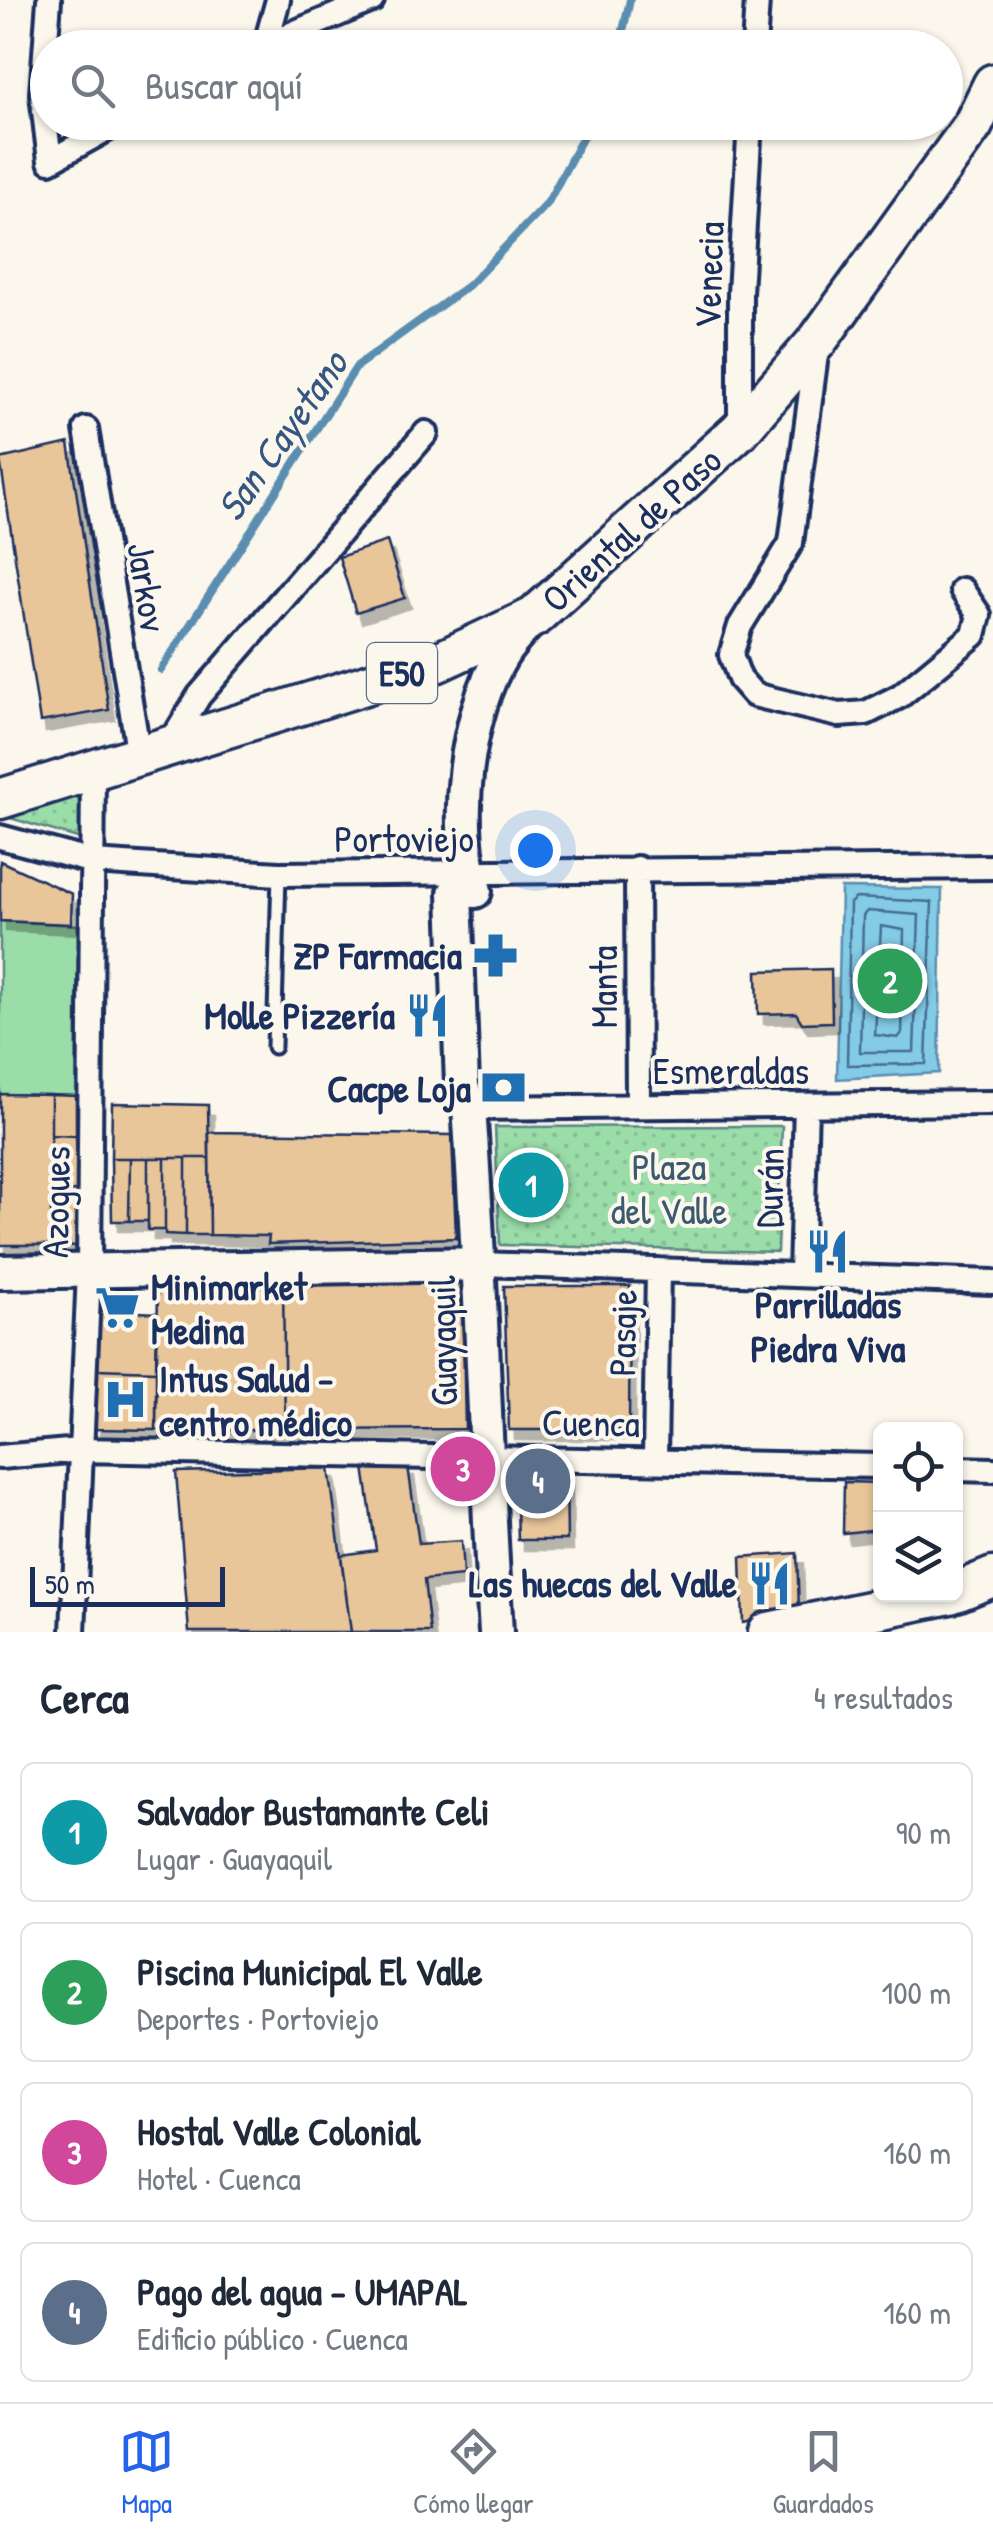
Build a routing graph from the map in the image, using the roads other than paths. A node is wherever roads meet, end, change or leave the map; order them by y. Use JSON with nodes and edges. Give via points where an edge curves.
{"nodes":[{"id":1,"x":48,"y":0,"type":"edge"},
{"id":2,"x":278,"y":0,"type":"edge"},
{"id":3,"x":372,"y":0,"type":"edge"},
{"id":4,"x":757,"y":0,"type":"edge"},
{"id":5,"x":46,"y":30,"type":"edge"},
{"id":6,"x":267,"y":30,"type":"edge"},
{"id":7,"x":299,"y":30,"type":"edge"},
{"id":8,"x":755,"y":30,"type":"edge"},
{"id":9,"x":993,"y":84,"type":"edge"},
{"id":10,"x":963,"y":139,"type":"edge"},
{"id":11,"x":47,"y":140,"type":"edge"},
{"id":12,"x":88,"y":140,"type":"edge"},
{"id":13,"x":749,"y":140,"type":"edge"},
{"id":14,"x":962,"y":140,"type":"edge"},
{"id":15,"x":818,"y":340,"type":"junction"},
{"id":16,"x":86,"y":429,"type":"dead end"},
{"id":17,"x":740,"y":430,"type":"junction"},
{"id":18,"x":426,"y":433,"type":"dead end"},
{"id":19,"x":962,"y":590,"type":"dead end"},
{"id":20,"x":534,"y":617,"type":"junction"},
{"id":21,"x":154,"y":752,"type":"junction"},
{"id":22,"x":93,"y":772,"type":"junction"},
{"id":23,"x":0,"y":800,"type":"edge"},
{"id":24,"x":0,"y":837,"type":"edge"},
{"id":25,"x":94,"y":862,"type":"junction"},
{"id":26,"x":638,"y":868,"type":"junction"},
{"id":27,"x":993,"y":868,"type":"edge"},
{"id":28,"x":469,"y":873,"type":"junction"},
{"id":29,"x":279,"y":874,"type":"junction"},
{"id":30,"x":274,"y":1047,"type":"dead end"},
{"id":31,"x":993,"y":1102,"type":"edge"},
{"id":32,"x":806,"y":1105,"type":"junction"},
{"id":33,"x":638,"y":1106,"type":"junction"},
{"id":34,"x":469,"y":1108,"type":"junction"},
{"id":35,"x":480,"y":1264,"type":"junction"},
{"id":36,"x":658,"y":1270,"type":"junction"},
{"id":37,"x":0,"y":1272,"type":"edge"},
{"id":38,"x":89,"y":1272,"type":"junction"},
{"id":39,"x":802,"y":1273,"type":"junction"},
{"id":40,"x":993,"y":1282,"type":"edge"},
{"id":41,"x":80,"y":1450,"type":"junction"},
{"id":42,"x":485,"y":1455,"type":"junction"},
{"id":43,"x":0,"y":1458,"type":"edge"},
{"id":44,"x":654,"y":1458,"type":"junction"},
{"id":45,"x":873,"y":1466,"type":"edge"},
{"id":46,"x":963,"y":1469,"type":"edge"},
{"id":47,"x":993,"y":1470,"type":"edge"},
{"id":48,"x":993,"y":1577,"type":"edge"},
{"id":49,"x":963,"y":1589,"type":"edge"},
{"id":50,"x":910,"y":1602,"type":"edge"},
{"id":51,"x":73,"y":1632,"type":"edge"},
{"id":52,"x":496,"y":1632,"type":"edge"},
{"id":53,"x":768,"y":1632,"type":"edge"}],
"edges":[{"from":1,"to":5,"type":"street"},
{"from":2,"to":6,"type":"street"},
{"from":3,"to":7,"type":"street"},
{"from":4,"to":8,"type":"street"},
{"from":9,"to":10,"type":"main road","name":"Oriental de Paso","number":"E50"},
{"from":11,"to":12,"type":"street","via":[[50,161]]},
{"from":13,"to":17,"type":"street","name":"Venecia"},
{"from":14,"to":15,"type":"main road","name":"Oriental de Paso","number":"E50"},
{"from":15,"to":17,"type":"main road","name":"Oriental de Paso","number":"E50"},
{"from":15,"to":19,"type":"street","via":[[791,543],[740,626],[731,655],[740,680],[754,695],[839,715],[866,713],[900,696],[974,635],[979,614]]},
{"from":16,"to":21,"type":"street","name":"Jarkov"},
{"from":17,"to":20,"type":"main road","name":"Oriental de Paso","number":"E50"},
{"from":18,"to":21,"type":"street"},
{"from":20,"to":21,"type":"main road","name":"Oriental de Paso","number":"E50","via":[[438,662]]},
{"from":20,"to":28,"type":"main road","name":"Guayaquil","via":[[502,655],[470,738]]},
{"from":21,"to":22,"type":"main road","name":"Oriental de Paso","number":"E50"},
{"from":22,"to":23,"type":"main road","name":"Oriental de Paso","number":"E50"},
{"from":22,"to":25,"type":"street","name":"Azogues"},
{"from":24,"to":25,"type":"street","name":"Portoviejo"},
{"from":25,"to":29,"type":"street","name":"Portoviejo"},
{"from":25,"to":38,"type":"street","name":"Azogues"},
{"from":26,"to":27,"type":"street","name":"Portoviejo"},
{"from":26,"to":28,"type":"street","name":"Portoviejo"},
{"from":26,"to":33,"type":"street","name":"Manta"},
{"from":28,"to":29,"type":"street","name":"Portoviejo"},
{"from":28,"to":34,"type":"main road","name":"Guayaquil","via":[[476,893],[480,1087]]},
{"from":29,"to":30,"type":"lane"},
{"from":31,"to":32,"type":"street","name":"Esmeraldas"},
{"from":32,"to":33,"type":"street","name":"Esmeraldas"},
{"from":32,"to":39,"type":"street","name":"Durán"},
{"from":33,"to":34,"type":"street","name":"Esmeraldas"},
{"from":34,"to":35,"type":"main road","name":"Guayaquil"},
{"from":35,"to":36,"type":"street"},
{"from":35,"to":38,"type":"main road"},
{"from":35,"to":42,"type":"main road","name":"Guayaquil"},
{"from":36,"to":39,"type":"street"},
{"from":36,"to":44,"type":"street","name":"Pasaje"},
{"from":37,"to":38,"type":"main road"},
{"from":38,"to":41,"type":"street","name":"Azogues"},
{"from":39,"to":40,"type":"street"},
{"from":41,"to":42,"type":"street","name":"Cuenca"},
{"from":41,"to":43,"type":"street","name":"Cuenca"},
{"from":41,"to":51,"type":"street","name":"Azogues"},
{"from":42,"to":44,"type":"street","name":"Cuenca"},
{"from":42,"to":52,"type":"main road","name":"Guayaquil"},
{"from":44,"to":45,"type":"street","name":"Cuenca"},
{"from":46,"to":47,"type":"street"},
{"from":48,"to":49,"type":"main road"},
{"from":50,"to":53,"type":"main road"}]}
